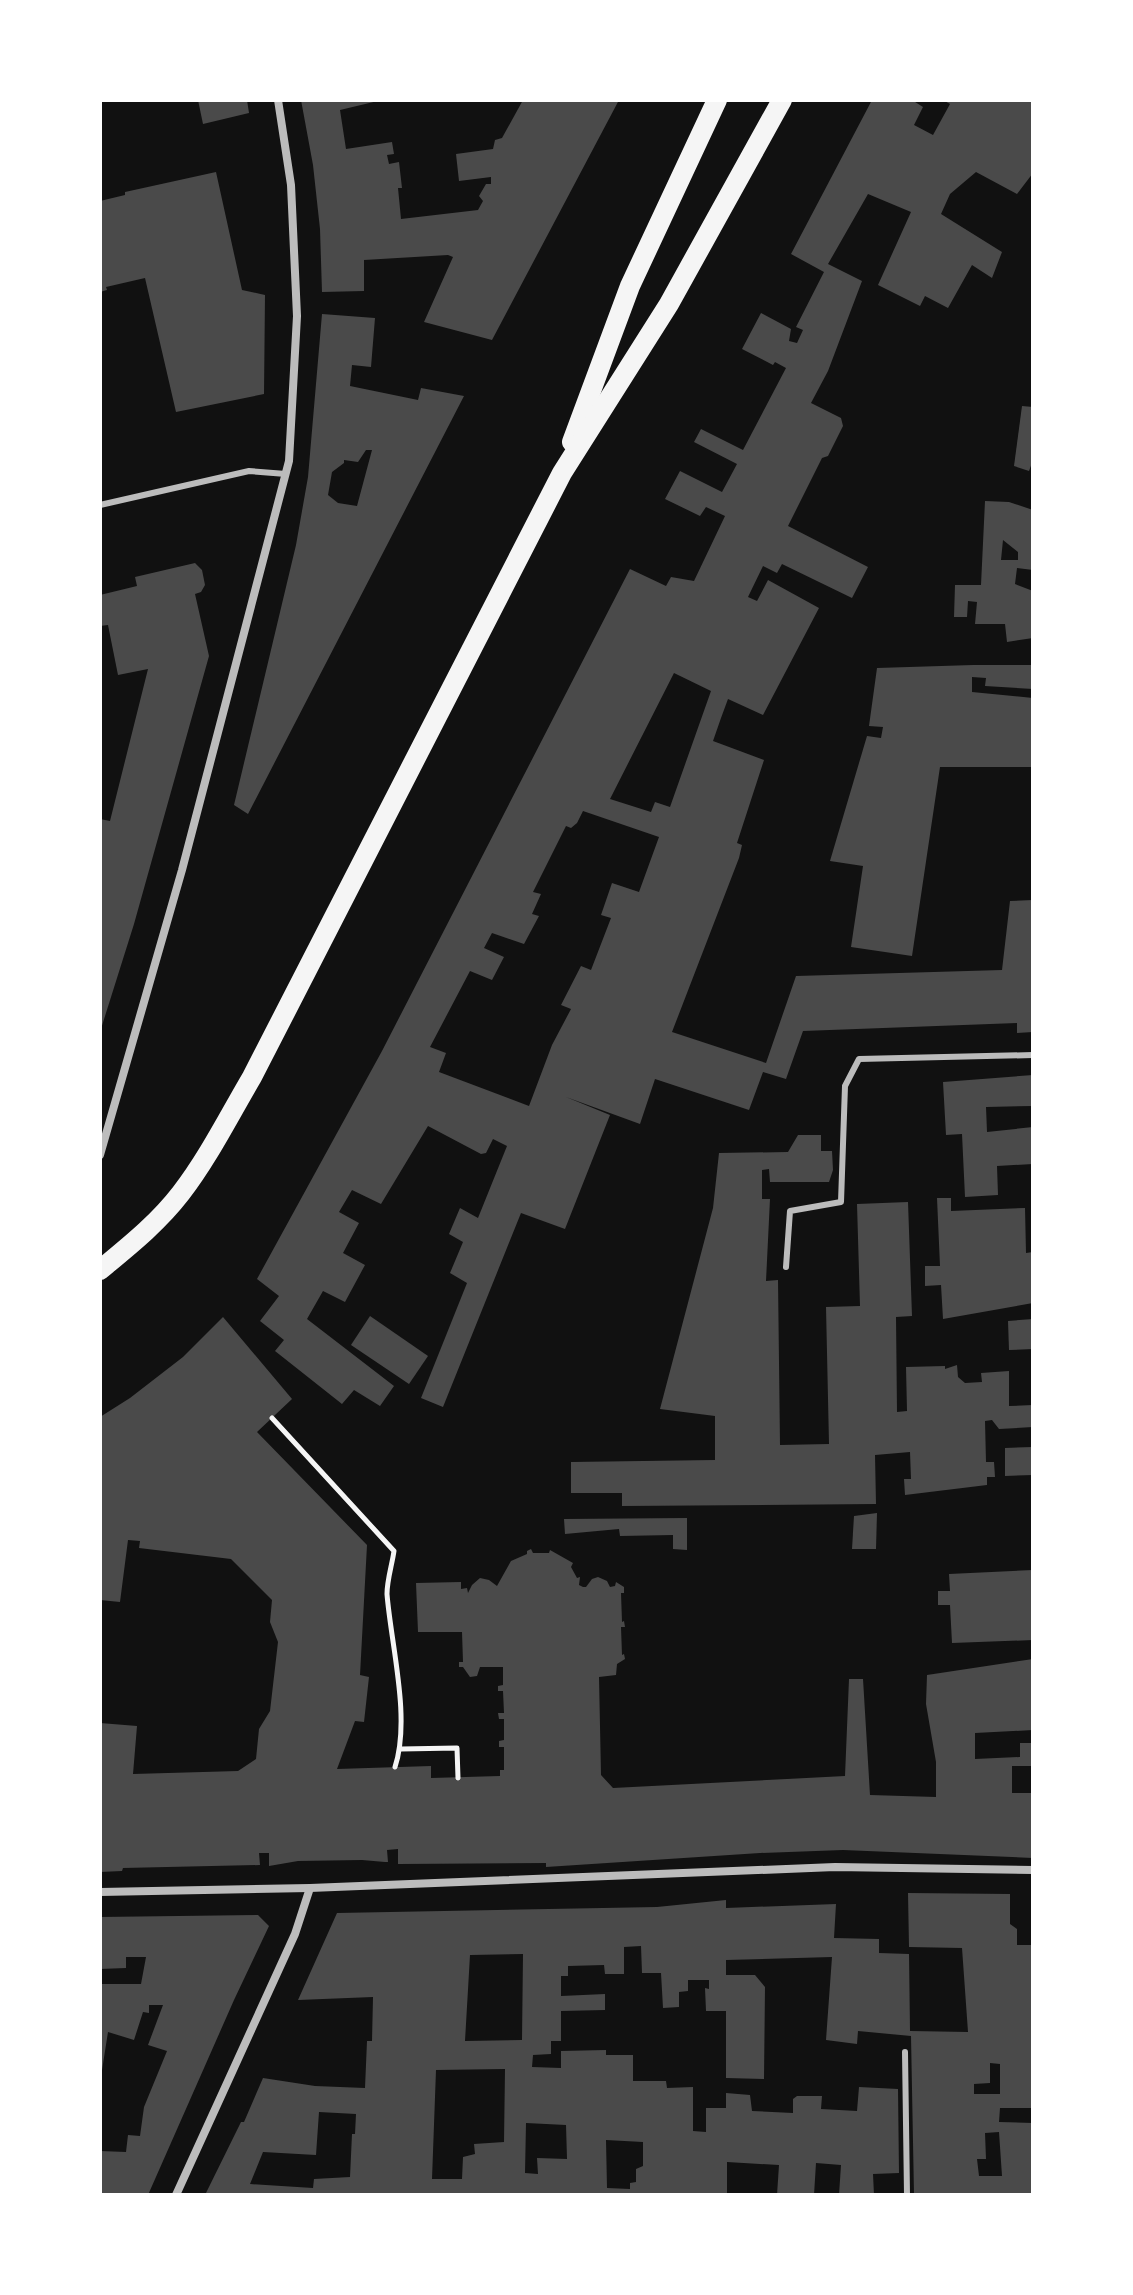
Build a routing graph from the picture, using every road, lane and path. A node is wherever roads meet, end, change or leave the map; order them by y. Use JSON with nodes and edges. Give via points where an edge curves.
{"nodes":[{"id":1,"x":278,"y":100,"type":"edge"},
{"id":2,"x":717,"y":100,"type":"edge"},
{"id":3,"x":782,"y":100,"type":"edge"},
{"id":4,"x":562,"y":473,"type":"junction"},
{"id":5,"x":286,"y":474,"type":"junction"},
{"id":6,"x":100,"y":505,"type":"edge"},
{"id":7,"x":1033,"y":1055,"type":"edge"},
{"id":8,"x":100,"y":1155,"type":"edge"},
{"id":9,"x":786,"y":1267,"type":"dead end"},
{"id":10,"x":100,"y":1270,"type":"edge"},
{"id":11,"x":272,"y":1418,"type":"dead end"},
{"id":12,"x":401,"y":1749,"type":"junction"},
{"id":13,"x":395,"y":1767,"type":"dead end"},
{"id":14,"x":458,"y":1778,"type":"dead end"},
{"id":15,"x":1033,"y":1870,"type":"edge"},
{"id":16,"x":310,"y":1888,"type":"junction"},
{"id":17,"x":100,"y":1892,"type":"edge"},
{"id":18,"x":905,"y":2052,"type":"dead end"},
{"id":19,"x":176,"y":2195,"type":"edge"},
{"id":20,"x":907,"y":2195,"type":"edge"}],
"edges":[{"from":1,"to":5,"type":"street","via":[[291,185],[297,316]]},
{"from":2,"to":4,"type":"main road","via":[[630,286]]},
{"from":3,"to":4,"type":"main road","via":[[669,304]]},
{"from":4,"to":10,"type":"main road","via":[[252,1077],[179,1196]]},
{"from":5,"to":6,"type":"lane","via":[[249,471]]},
{"from":5,"to":8,"type":"street","via":[[182,870]]},
{"from":7,"to":9,"type":"lane","via":[[859,1059],[845,1086],[841,1202],[790,1211]]},
{"from":11,"to":12,"type":"path","via":[[394,1551],[387,1591],[397,1658]]},
{"from":12,"to":13,"type":"path"},
{"from":12,"to":14,"type":"path","via":[[457,1748]]},
{"from":15,"to":16,"type":"street","via":[[835,1867]]},
{"from":16,"to":17,"type":"street"},
{"from":16,"to":19,"type":"street","via":[[295,1934]]},
{"from":18,"to":20,"type":"lane"}]}
